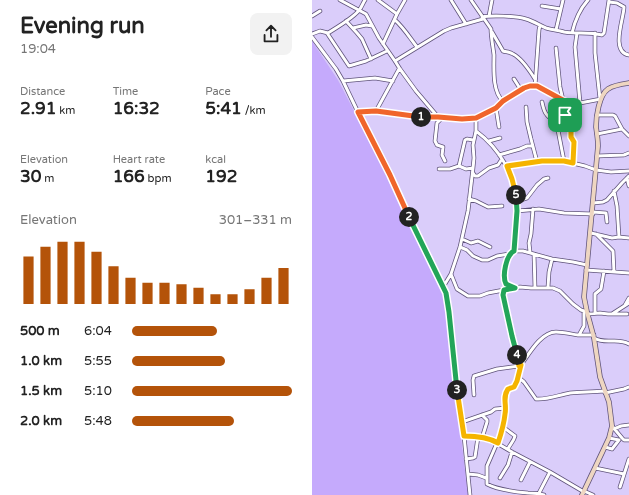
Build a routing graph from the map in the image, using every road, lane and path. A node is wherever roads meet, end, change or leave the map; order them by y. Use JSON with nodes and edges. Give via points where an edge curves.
{"nodes":[{"id":1,"x":340,"y":0,"type":"edge"},
{"id":2,"x":364,"y":0,"type":"edge"},
{"id":3,"x":378,"y":0,"type":"edge"},
{"id":4,"x":387,"y":0,"type":"edge"},
{"id":5,"x":405,"y":0,"type":"edge"},
{"id":6,"x":451,"y":0,"type":"edge"},
{"id":7,"x":471,"y":0,"type":"edge"},
{"id":8,"x":492,"y":0,"type":"edge"},
{"id":9,"x":563,"y":0,"type":"edge"},
{"id":10,"x":588,"y":0,"type":"edge"},
{"id":11,"x":609,"y":1,"type":"edge"},
{"id":12,"x":384,"y":4,"type":"junction"},
{"id":13,"x":542,"y":6,"type":"dead end"},
{"id":14,"x":561,"y":9,"type":"junction"},
{"id":15,"x":360,"y":10,"type":"junction"},
{"id":16,"x":624,"y":10,"type":"junction"},
{"id":17,"x":629,"y":10,"type":"edge"},
{"id":18,"x":320,"y":11,"type":"dead end"},
{"id":19,"x":397,"y":14,"type":"junction"},
{"id":20,"x":312,"y":16,"type":"edge"},
{"id":21,"x":489,"y":16,"type":"junction"},
{"id":22,"x":483,"y":18,"type":"junction"},
{"id":23,"x":395,"y":20,"type":"junction"},
{"id":24,"x":346,"y":21,"type":"junction"},
{"id":25,"x":466,"y":24,"type":"junction"},
{"id":26,"x":540,"y":25,"type":"junction"},
{"id":27,"x":372,"y":26,"type":"junction"},
{"id":28,"x":353,"y":28,"type":"junction"},
{"id":29,"x":490,"y":29,"type":"junction"},
{"id":30,"x":556,"y":30,"type":"junction"},
{"id":31,"x":327,"y":33,"type":"junction"},
{"id":32,"x":572,"y":33,"type":"junction"},
{"id":33,"x":577,"y":33,"type":"junction"},
{"id":34,"x":595,"y":33,"type":"junction"},
{"id":35,"x":312,"y":36,"type":"edge"},
{"id":36,"x":383,"y":44,"type":"junction"},
{"id":37,"x":417,"y":47,"type":"junction"},
{"id":38,"x":556,"y":48,"type":"dead end"},
{"id":39,"x":387,"y":51,"type":"junction"},
{"id":40,"x":628,"y":55,"type":"edge"},
{"id":41,"x":371,"y":59,"type":"junction"},
{"id":42,"x":395,"y":61,"type":"junction"},
{"id":43,"x":400,"y":69,"type":"junction"},
{"id":44,"x":514,"y":79,"type":"dead end"},
{"id":45,"x":535,"y":79,"type":"junction"},
{"id":46,"x":343,"y":81,"type":"junction"},
{"id":47,"x":393,"y":81,"type":"junction"},
{"id":48,"x":629,"y":83,"type":"edge"},
{"id":49,"x":535,"y":86,"type":"junction"},
{"id":50,"x":521,"y":90,"type":"junction"},
{"id":51,"x":601,"y":99,"type":"junction"},
{"id":52,"x":563,"y":100,"type":"junction"},
{"id":53,"x":503,"y":101,"type":"junction"},
{"id":54,"x":542,"y":102,"type":"dead end"},
{"id":55,"x":580,"y":103,"type":"junction"},
{"id":56,"x":574,"y":104,"type":"junction"},
{"id":57,"x":526,"y":107,"type":"dead end"},
{"id":58,"x":496,"y":108,"type":"junction"},
{"id":59,"x":376,"y":111,"type":"junction"},
{"id":60,"x":358,"y":112,"type":"junction"},
{"id":61,"x":565,"y":115,"type":"junction"},
{"id":62,"x":597,"y":115,"type":"junction"},
{"id":63,"x":440,"y":117,"type":"junction"},
{"id":64,"x":476,"y":118,"type":"junction"},
{"id":65,"x":554,"y":120,"type":"junction"},
{"id":66,"x":499,"y":128,"type":"dead end"},
{"id":67,"x":622,"y":129,"type":"junction"},
{"id":68,"x":476,"y":131,"type":"junction"},
{"id":69,"x":597,"y":134,"type":"junction"},
{"id":70,"x":629,"y":136,"type":"edge"},
{"id":71,"x":500,"y":138,"type":"dead end"},
{"id":72,"x":473,"y":140,"type":"junction"},
{"id":73,"x":489,"y":141,"type":"junction"},
{"id":74,"x":532,"y":146,"type":"junction"},
{"id":75,"x":629,"y":153,"type":"edge"},
{"id":76,"x":499,"y":155,"type":"junction"},
{"id":77,"x":597,"y":156,"type":"junction"},
{"id":78,"x":502,"y":159,"type":"junction"},
{"id":79,"x":445,"y":160,"type":"dead end"},
{"id":80,"x":564,"y":161,"type":"junction"},
{"id":81,"x":537,"y":162,"type":"junction"},
{"id":82,"x":573,"y":163,"type":"junction"},
{"id":83,"x":459,"y":166,"type":"junction"},
{"id":84,"x":507,"y":166,"type":"junction"},
{"id":85,"x":473,"y":168,"type":"junction"},
{"id":86,"x":439,"y":169,"type":"dead end"},
{"id":87,"x":596,"y":170,"type":"junction"},
{"id":88,"x":629,"y":171,"type":"edge"},
{"id":89,"x":473,"y":173,"type":"junction"},
{"id":90,"x":628,"y":177,"type":"edge"},
{"id":91,"x":548,"y":178,"type":"dead end"},
{"id":92,"x":629,"y":186,"type":"edge"},
{"id":93,"x":614,"y":191,"type":"junction"},
{"id":94,"x":469,"y":199,"type":"junction"},
{"id":95,"x":517,"y":201,"type":"junction"},
{"id":96,"x":593,"y":203,"type":"junction"},
{"id":97,"x":502,"y":206,"type":"dead end"},
{"id":98,"x":533,"y":209,"type":"junction"},
{"id":99,"x":517,"y":211,"type":"junction"},
{"id":100,"x":593,"y":213,"type":"junction"},
{"id":101,"x":607,"y":222,"type":"dead end"},
{"id":102,"x":591,"y":232,"type":"junction"},
{"id":103,"x":596,"y":234,"type":"junction"},
{"id":104,"x":619,"y":237,"type":"junction"},
{"id":105,"x":629,"y":238,"type":"edge"},
{"id":106,"x":462,"y":239,"type":"junction"},
{"id":107,"x":460,"y":247,"type":"junction"},
{"id":108,"x":490,"y":247,"type":"dead end"},
{"id":109,"x":514,"y":251,"type":"junction"},
{"id":110,"x":530,"y":252,"type":"junction"},
{"id":111,"x":510,"y":253,"type":"junction"},
{"id":112,"x":534,"y":254,"type":"junction"},
{"id":113,"x":552,"y":259,"type":"junction"},
{"id":114,"x":587,"y":268,"type":"junction"},
{"id":115,"x":604,"y":272,"type":"junction"},
{"id":116,"x":614,"y":272,"type":"junction"},
{"id":117,"x":451,"y":274,"type":"junction"},
{"id":118,"x":629,"y":274,"type":"edge"},
{"id":119,"x":443,"y":287,"type":"junction"},
{"id":120,"x":515,"y":288,"type":"junction"},
{"id":121,"x":535,"y":288,"type":"junction"},
{"id":122,"x":548,"y":288,"type":"junction"},
{"id":123,"x":504,"y":290,"type":"junction"},
{"id":124,"x":629,"y":298,"type":"edge"},
{"id":125,"x":627,"y":304,"type":"edge"},
{"id":126,"x":586,"y":312,"type":"junction"},
{"id":127,"x":595,"y":313,"type":"junction"},
{"id":128,"x":612,"y":314,"type":"junction"},
{"id":129,"x":628,"y":314,"type":"dead end"},
{"id":130,"x":578,"y":335,"type":"junction"},
{"id":131,"x":594,"y":337,"type":"junction"},
{"id":132,"x":629,"y":344,"type":"edge"},
{"id":133,"x":520,"y":365,"type":"junction"},
{"id":134,"x":518,"y":377,"type":"junction"},
{"id":135,"x":629,"y":386,"type":"edge"},
{"id":136,"x":605,"y":392,"type":"junction"},
{"id":137,"x":474,"y":395,"type":"dead end"},
{"id":138,"x":506,"y":408,"type":"junction"},
{"id":139,"x":482,"y":415,"type":"junction"},
{"id":140,"x":462,"y":422,"type":"junction"},
{"id":141,"x":629,"y":425,"type":"edge"},
{"id":142,"x":503,"y":427,"type":"junction"},
{"id":143,"x":613,"y":427,"type":"junction"},
{"id":144,"x":464,"y":436,"type":"junction"},
{"id":145,"x":478,"y":437,"type":"junction"},
{"id":146,"x":482,"y":438,"type":"junction"},
{"id":147,"x":609,"y":438,"type":"junction"},
{"id":148,"x":619,"y":440,"type":"junction"},
{"id":149,"x":624,"y":440,"type":"junction"},
{"id":150,"x":629,"y":440,"type":"edge"},
{"id":151,"x":497,"y":443,"type":"junction"},
{"id":152,"x":605,"y":447,"type":"junction"},
{"id":153,"x":508,"y":449,"type":"junction"},
{"id":154,"x":512,"y":452,"type":"junction"},
{"id":155,"x":629,"y":459,"type":"edge"},
{"id":156,"x":466,"y":460,"type":"junction"},
{"id":157,"x":530,"y":462,"type":"junction"},
{"id":158,"x":595,"y":468,"type":"junction"},
{"id":159,"x":550,"y":472,"type":"junction"},
{"id":160,"x":468,"y":474,"type":"junction"},
{"id":161,"x":624,"y":474,"type":"junction"},
{"id":162,"x":486,"y":478,"type":"junction"},
{"id":163,"x":500,"y":478,"type":"dead end"},
{"id":164,"x":521,"y":480,"type":"dead end"},
{"id":165,"x":620,"y":487,"type":"dead end"},
{"id":166,"x":514,"y":491,"type":"junction"},
{"id":167,"x":583,"y":492,"type":"edge"},
{"id":168,"x":539,"y":493,"type":"junction"},
{"id":169,"x":528,"y":494,"type":"edge"},
{"id":170,"x":470,"y":495,"type":"edge"},
{"id":171,"x":513,"y":495,"type":"edge"},
{"id":172,"x":544,"y":495,"type":"edge"},
{"id":173,"x":593,"y":495,"type":"edge"}],
"edges":[{"from":1,"to":15,"type":"street"},
{"from":2,"to":15,"type":"street"},
{"from":3,"to":12,"type":"street"},
{"from":4,"to":12,"type":"street"},
{"from":5,"to":19,"type":"street"},
{"from":6,"to":25,"type":"street"},
{"from":7,"to":22,"type":"street"},
{"from":8,"to":21,"type":"street"},
{"from":9,"to":14,"type":"street"},
{"from":10,"to":32,"type":"street","via":[[576,17]]},
{"from":11,"to":16,"type":"street","via":[[624,6]]},
{"from":11,"to":34,"type":"street","via":[[604,33]]},
{"from":12,"to":19,"type":"street"},
{"from":13,"to":14,"type":"street"},
{"from":14,"to":30,"type":"street"},
{"from":15,"to":24,"type":"street"},
{"from":15,"to":27,"type":"street","via":[[366,14]]},
{"from":16,"to":17,"type":"street"},
{"from":16,"to":40,"type":"street","via":[[619,40],[622,52]]},
{"from":18,"to":20,"type":"street"},
{"from":19,"to":23,"type":"street"},
{"from":21,"to":22,"type":"street"},
{"from":21,"to":26,"type":"street","via":[[521,18]]},
{"from":22,"to":25,"type":"street"},
{"from":22,"to":29,"type":"street"},
{"from":23,"to":36,"type":"street"},
{"from":23,"to":37,"type":"street"},
{"from":24,"to":28,"type":"street"},
{"from":24,"to":31,"type":"street"},
{"from":25,"to":37,"type":"street","via":[[444,31]]},
{"from":26,"to":30,"type":"street"},
{"from":26,"to":45,"type":"street"},
{"from":27,"to":28,"type":"street"},
{"from":27,"to":36,"type":"street"},
{"from":28,"to":41,"type":"street","via":[[362,39]]},
{"from":29,"to":45,"type":"street","via":[[503,51],[518,58]]},
{"from":29,"to":53,"type":"street","via":[[495,82],[498,96]]},
{"from":30,"to":32,"type":"street"},
{"from":31,"to":35,"type":"street","via":[[320,31]]},
{"from":31,"to":41,"type":"street","via":[[349,66]]},
{"from":32,"to":33,"type":"street"},
{"from":33,"to":34,"type":"street"},
{"from":33,"to":55,"type":"street","via":[[575,47]]},
{"from":34,"to":51,"type":"street"},
{"from":35,"to":46,"type":"street"},
{"from":36,"to":39,"type":"street"},
{"from":37,"to":42,"type":"street"},
{"from":38,"to":52,"type":"street"},
{"from":39,"to":41,"type":"street"},
{"from":39,"to":42,"type":"street"},
{"from":42,"to":43,"type":"street"},
{"from":43,"to":47,"type":"street"},
{"from":43,"to":63,"type":"street"},
{"from":44,"to":50,"type":"street"},
{"from":45,"to":49,"type":"street"},
{"from":46,"to":47,"type":"street","via":[[375,78]]},
{"from":46,"to":60,"type":"street"},
{"from":47,"to":59,"type":"street"},
{"from":48,"to":51,"type":"street","via":[[609,89]]},
{"from":49,"to":50,"type":"street"},
{"from":49,"to":52,"type":"street"},
{"from":50,"to":53,"type":"street"},
{"from":51,"to":55,"type":"street"},
{"from":51,"to":62,"type":"street"},
{"from":52,"to":56,"type":"street"},
{"from":53,"to":58,"type":"street"},
{"from":54,"to":65,"type":"street","via":[[547,115]]},
{"from":55,"to":56,"type":"street"},
{"from":56,"to":61,"type":"street","via":[[571,111]]},
{"from":57,"to":74,"type":"street"},
{"from":58,"to":64,"type":"street"},
{"from":58,"to":66,"type":"street"},
{"from":59,"to":60,"type":"street"},
{"from":59,"to":63,"type":"street"},
{"from":60,"to":119,"type":"street"},
{"from":61,"to":65,"type":"street"},
{"from":61,"to":82,"type":"street","via":[[571,126],[571,137],[574,142]]},
{"from":62,"to":67,"type":"street","via":[[613,115]]},
{"from":62,"to":69,"type":"street"},
{"from":63,"to":64,"type":"street"},
{"from":63,"to":79,"type":"street","via":[[435,141],[443,148],[441,154]]},
{"from":64,"to":68,"type":"street"},
{"from":65,"to":80,"type":"street"},
{"from":67,"to":69,"type":"street"},
{"from":67,"to":70,"type":"street"},
{"from":68,"to":72,"type":"street"},
{"from":68,"to":73,"type":"street"},
{"from":69,"to":77,"type":"street"},
{"from":71,"to":73,"type":"street"},
{"from":72,"to":83,"type":"street","via":[[465,140]]},
{"from":72,"to":85,"type":"street"},
{"from":73,"to":76,"type":"street"},
{"from":74,"to":76,"type":"street"},
{"from":74,"to":81,"type":"street"},
{"from":75,"to":77,"type":"street"},
{"from":76,"to":78,"type":"street"},
{"from":77,"to":87,"type":"street"},
{"from":78,"to":84,"type":"street"},
{"from":78,"to":89,"type":"street","via":[[498,165],[478,176]]},
{"from":80,"to":81,"type":"street"},
{"from":80,"to":82,"type":"street"},
{"from":81,"to":84,"type":"street"},
{"from":82,"to":87,"type":"street"},
{"from":83,"to":85,"type":"street"},
{"from":83,"to":86,"type":"street"},
{"from":84,"to":95,"type":"street"},
{"from":85,"to":89,"type":"street"},
{"from":87,"to":88,"type":"street"},
{"from":87,"to":96,"type":"street"},
{"from":89,"to":94,"type":"street"},
{"from":90,"to":92,"type":"street"},
{"from":90,"to":93,"type":"street"},
{"from":91,"to":95,"type":"street","via":[[537,185],[527,198]]},
{"from":93,"to":96,"type":"street","via":[[606,202]]},
{"from":93,"to":104,"type":"street"},
{"from":94,"to":97,"type":"street","via":[[488,207]]},
{"from":94,"to":106,"type":"street"},
{"from":95,"to":99,"type":"street"},
{"from":96,"to":100,"type":"street"},
{"from":98,"to":99,"type":"street"},
{"from":98,"to":100,"type":"street"},
{"from":98,"to":110,"type":"street"},
{"from":99,"to":109,"type":"street"},
{"from":100,"to":101,"type":"street","via":[[606,213]]},
{"from":100,"to":102,"type":"street"},
{"from":102,"to":103,"type":"street"},
{"from":102,"to":114,"type":"street"},
{"from":103,"to":104,"type":"street"},
{"from":103,"to":116,"type":"street","via":[[613,251]]},
{"from":104,"to":105,"type":"street"},
{"from":106,"to":107,"type":"street"},
{"from":106,"to":108,"type":"street","via":[[472,243],[478,241]]},
{"from":107,"to":111,"type":"street","via":[[473,256],[486,260]]},
{"from":107,"to":117,"type":"street"},
{"from":109,"to":110,"type":"street"},
{"from":109,"to":111,"type":"street"},
{"from":110,"to":112,"type":"street"},
{"from":111,"to":120,"type":"street","via":[[504,282]]},
{"from":112,"to":113,"type":"street"},
{"from":112,"to":121,"type":"street"},
{"from":113,"to":114,"type":"street","via":[[573,262]]},
{"from":113,"to":122,"type":"street"},
{"from":114,"to":115,"type":"street"},
{"from":114,"to":126,"type":"street","via":[[584,291]]},
{"from":115,"to":116,"type":"street"},
{"from":115,"to":127,"type":"street","via":[[601,289],[594,294]]},
{"from":116,"to":118,"type":"street"},
{"from":117,"to":119,"type":"street"},
{"from":117,"to":123,"type":"street","via":[[457,289],[468,296]]},
{"from":119,"to":140,"type":"street","via":[[448,302]]},
{"from":120,"to":121,"type":"street"},
{"from":120,"to":123,"type":"street"},
{"from":121,"to":122,"type":"street"},
{"from":122,"to":126,"type":"street","via":[[557,289]]},
{"from":123,"to":133,"type":"street","via":[[503,295]]},
{"from":124,"to":125,"type":"street"},
{"from":125,"to":128,"type":"street"},
{"from":126,"to":127,"type":"street"},
{"from":126,"to":130,"type":"street","via":[[584,326]]},
{"from":126,"to":131,"type":"street"},
{"from":127,"to":128,"type":"street"},
{"from":128,"to":129,"type":"street"},
{"from":130,"to":131,"type":"street"},
{"from":130,"to":133,"type":"street","via":[[551,333],[540,340]]},
{"from":131,"to":132,"type":"street","via":[[602,342],[621,341]]},
{"from":131,"to":136,"type":"street"},
{"from":133,"to":134,"type":"street"},
{"from":133,"to":137,"type":"street","via":[[474,376]]},
{"from":134,"to":136,"type":"street","via":[[536,399],[571,393]]},
{"from":134,"to":138,"type":"street","via":[[514,387],[508,389],[504,398]]},
{"from":135,"to":136,"type":"street"},
{"from":136,"to":143,"type":"street"},
{"from":138,"to":139,"type":"street","via":[[495,409]]},
{"from":138,"to":142,"type":"street"},
{"from":139,"to":140,"type":"street"},
{"from":139,"to":146,"type":"street","via":[[488,422]]},
{"from":140,"to":144,"type":"street"},
{"from":141,"to":143,"type":"street"},
{"from":142,"to":151,"type":"street"},
{"from":142,"to":153,"type":"street","via":[[515,436]]},
{"from":143,"to":147,"type":"street"},
{"from":143,"to":149,"type":"street"},
{"from":144,"to":145,"type":"street"},
{"from":144,"to":156,"type":"street"},
{"from":145,"to":146,"type":"street"},
{"from":145,"to":156,"type":"street","via":[[475,456]]},
{"from":146,"to":151,"type":"street"},
{"from":147,"to":148,"type":"street"},
{"from":147,"to":152,"type":"street"},
{"from":148,"to":149,"type":"street"},
{"from":148,"to":152,"type":"street","via":[[612,449]]},
{"from":149,"to":150,"type":"street"},
{"from":151,"to":153,"type":"street"},
{"from":151,"to":162,"type":"street","via":[[488,463]]},
{"from":152,"to":158,"type":"street"},
{"from":153,"to":154,"type":"street"},
{"from":154,"to":157,"type":"street"},
{"from":154,"to":163,"type":"street"},
{"from":155,"to":161,"type":"street"},
{"from":156,"to":160,"type":"street"},
{"from":157,"to":159,"type":"street"},
{"from":157,"to":164,"type":"street"},
{"from":158,"to":161,"type":"street"},
{"from":158,"to":167,"type":"street"},
{"from":159,"to":167,"type":"street"},
{"from":159,"to":168,"type":"street"},
{"from":160,"to":162,"type":"street"},
{"from":160,"to":170,"type":"street"},
{"from":161,"to":165,"type":"street"},
{"from":162,"to":166,"type":"street","via":[[489,485]]},
{"from":166,"to":169,"type":"street"},
{"from":166,"to":171,"type":"street"},
{"from":167,"to":173,"type":"street"},
{"from":168,"to":169,"type":"street"},
{"from":168,"to":172,"type":"street"}]}
